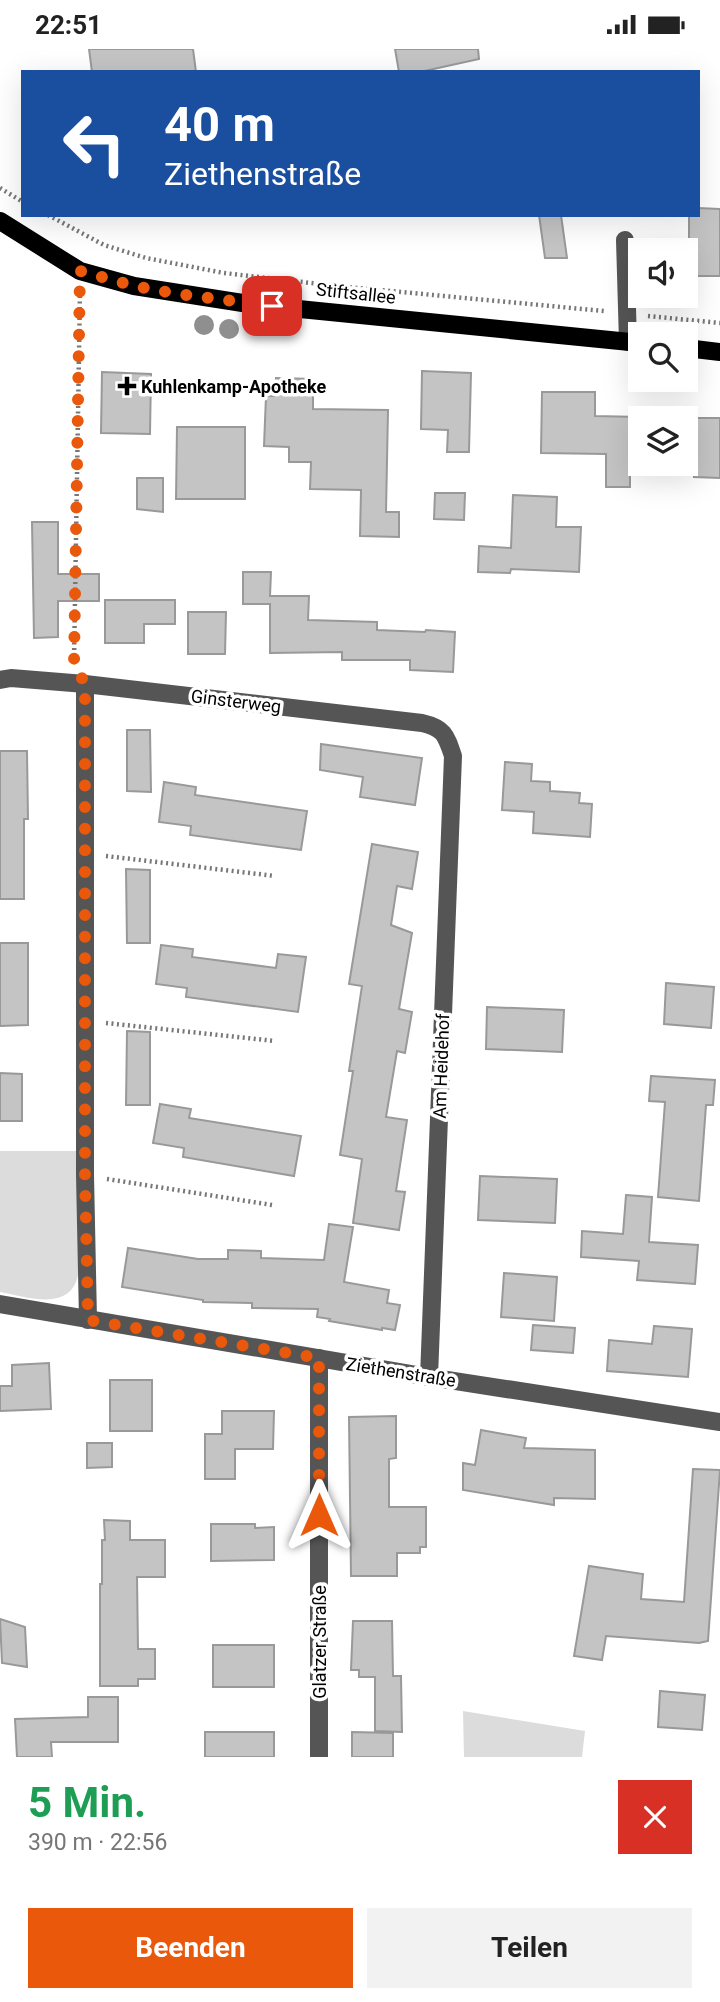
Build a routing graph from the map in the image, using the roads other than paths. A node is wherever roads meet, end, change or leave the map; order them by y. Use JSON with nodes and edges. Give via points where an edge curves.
{"nodes":[{"id":1,"x":0,"y":221,"type":"edge"},
{"id":2,"x":625,"y":240,"type":"dead end"},
{"id":3,"x":630,"y":322,"type":"edge"},
{"id":4,"x":628,"y":342,"type":"edge"},
{"id":5,"x":698,"y":349,"type":"edge"},
{"id":6,"x":720,"y":352,"type":"edge"},
{"id":7,"x":0,"y":680,"type":"edge"},
{"id":8,"x":85,"y":684,"type":"junction"},
{"id":9,"x":453,"y":756,"type":"joint"},
{"id":10,"x":0,"y":1304,"type":"edge"},
{"id":11,"x":88,"y":1320,"type":"junction"},
{"id":12,"x":319,"y":1358,"type":"junction"},
{"id":13,"x":429,"y":1377,"type":"junction"},
{"id":14,"x":720,"y":1422,"type":"edge"},
{"id":15,"x":319,"y":1757,"type":"edge"}],
"edges":[{"from":1,"to":4,"type":"main road","name":"Stiftsallee","via":[[80,271],[134,286],[237,302]]},
{"from":2,"to":3,"type":"street"},
{"from":5,"to":6,"type":"main road"},
{"from":7,"to":8,"type":"street","name":"Ginsterweg"},
{"from":8,"to":9,"type":"street","name":"Ginsterweg","via":[[422,723],[438,727]]},
{"from":8,"to":11,"type":"street"},
{"from":9,"to":13,"type":"street","name":"Am Heidehof"},
{"from":10,"to":11,"type":"street","name":"Ziethenstraße"},
{"from":11,"to":12,"type":"street","name":"Ziethenstraße"},
{"from":12,"to":13,"type":"street","name":"Ziethenstraße"},
{"from":12,"to":15,"type":"street","name":"Glatzer Straße"},
{"from":13,"to":14,"type":"street","name":"Ziethenstraße"}]}
